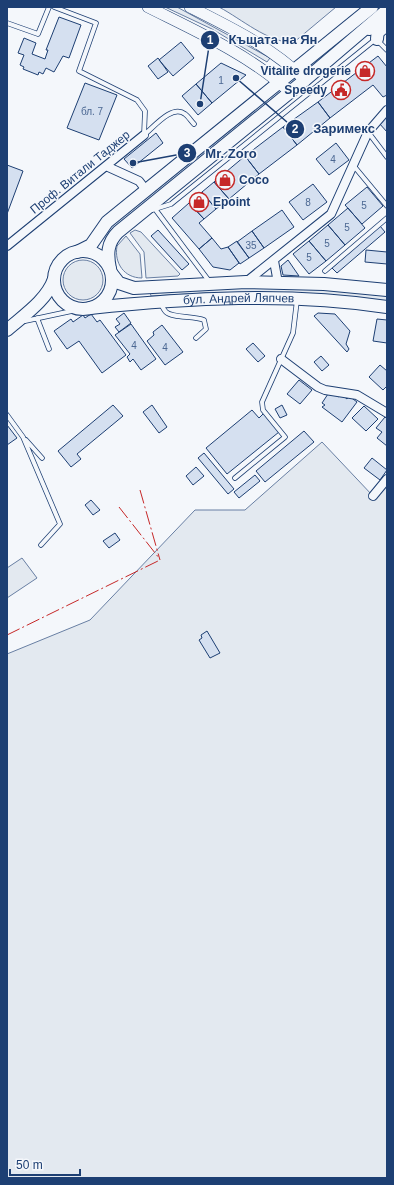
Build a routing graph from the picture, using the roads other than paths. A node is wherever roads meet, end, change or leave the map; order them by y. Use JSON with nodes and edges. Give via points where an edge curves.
{"nodes":[{"id":1,"x":48,"y":7,"type":"edge"},
{"id":2,"x":54,"y":7,"type":"edge"},
{"id":3,"x":148,"y":7,"type":"edge"},
{"id":4,"x":190,"y":7,"type":"edge"},
{"id":5,"x":372,"y":7,"type":"edge"},
{"id":6,"x":384,"y":21,"type":"edge"},
{"id":7,"x":7,"y":23,"type":"edge"},
{"id":8,"x":377,"y":40,"type":"junction"},
{"id":9,"x":387,"y":50,"type":"edge"},
{"id":10,"x":295,"y":70,"type":"junction"},
{"id":11,"x":305,"y":80,"type":"junction"},
{"id":12,"x":279,"y":82,"type":"junction"},
{"id":13,"x":290,"y":92,"type":"junction"},
{"id":14,"x":387,"y":110,"type":"edge"},
{"id":15,"x":194,"y":124,"type":"dead end"},
{"id":16,"x":368,"y":132,"type":"junction"},
{"id":17,"x":144,"y":136,"type":"junction"},
{"id":18,"x":387,"y":157,"type":"edge"},
{"id":19,"x":106,"y":166,"type":"junction"},
{"id":20,"x":353,"y":166,"type":"junction"},
{"id":21,"x":146,"y":190,"type":"junction"},
{"id":22,"x":387,"y":206,"type":"edge"},
{"id":23,"x":155,"y":209,"type":"junction"},
{"id":24,"x":138,"y":215,"type":"junction"},
{"id":25,"x":387,"y":218,"type":"edge"},
{"id":26,"x":7,"y":246,"type":"edge"},
{"id":27,"x":76,"y":252,"type":"junction"},
{"id":28,"x":274,"y":261,"type":"junction"},
{"id":29,"x":111,"y":272,"type":"junction"},
{"id":30,"x":324,"y":272,"type":"dead end"},
{"id":31,"x":54,"y":279,"type":"junction"},
{"id":32,"x":246,"y":282,"type":"junction"},
{"id":33,"x":211,"y":283,"type":"junction"},
{"id":34,"x":278,"y":283,"type":"junction"},
{"id":35,"x":387,"y":290,"type":"edge"},
{"id":36,"x":297,"y":299,"type":"junction"},
{"id":37,"x":160,"y":302,"type":"junction"},
{"id":38,"x":69,"y":305,"type":"junction"},
{"id":39,"x":387,"y":307,"type":"edge"},
{"id":40,"x":85,"y":308,"type":"junction"},
{"id":41,"x":23,"y":316,"type":"junction"},
{"id":42,"x":36,"y":318,"type":"junction"},
{"id":43,"x":7,"y":330,"type":"edge"},
{"id":44,"x":196,"y":338,"type":"dead end"},
{"id":45,"x":48,"y":349,"type":"dead end"},
{"id":46,"x":281,"y":359,"type":"junction"},
{"id":47,"x":387,"y":413,"type":"edge"},
{"id":48,"x":7,"y":415,"type":"edge"},
{"id":49,"x":23,"y":437,"type":"junction"},
{"id":50,"x":42,"y":458,"type":"dead end"},
{"id":51,"x":235,"y":478,"type":"dead end"},
{"id":52,"x":387,"y":480,"type":"edge"},
{"id":53,"x":373,"y":496,"type":"dead end"},
{"id":54,"x":41,"y":545,"type":"dead end"}],
"edges":[{"from":1,"to":7,"type":"lane","via":[[38,34]]},
{"from":2,"to":17,"type":"lane","name":"Проф. Витали Таджер","via":[[96,23],[79,71],[137,100],[145,111]]},
{"from":3,"to":12,"type":"street","via":[[228,49]]},
{"from":4,"to":10,"type":"street","via":[[243,35]]},
{"from":5,"to":10,"type":"main road"},
{"from":6,"to":8,"type":"main road"},
{"from":6,"to":11,"type":"main road","via":[[364,31]]},
{"from":8,"to":9,"type":"lane"},
{"from":8,"to":23,"type":"lane","via":[[171,204]]},
{"from":10,"to":11,"type":"street"},
{"from":10,"to":12,"type":"main road"},
{"from":11,"to":13,"type":"main road"},
{"from":12,"to":13,"type":"street"},
{"from":12,"to":21,"type":"main road"},
{"from":13,"to":24,"type":"main road"},
{"from":14,"to":16,"type":"street"},
{"from":15,"to":17,"type":"lane","via":[[184,113],[172,112]]},
{"from":16,"to":18,"type":"lane"},
{"from":16,"to":20,"type":"street"},
{"from":17,"to":19,"type":"street","name":"Проф. Витали Таджер"},
{"from":19,"to":21,"type":"street","via":[[138,181]]},
{"from":19,"to":26,"type":"street","name":"Проф. Витали Таджер"},
{"from":20,"to":22,"type":"lane"},
{"from":20,"to":28,"type":"street","via":[[331,214]]},
{"from":21,"to":27,"type":"main road","via":[[107,222],[91,245]]},
{"from":23,"to":24,"type":"lane"},
{"from":23,"to":33,"type":"lane"},
{"from":24,"to":29,"type":"main road","via":[[112,239],[108,250]]},
{"from":25,"to":30,"type":"lane"},
{"from":27,"to":29,"type":"main road","via":[[95,254],[104,260]]},
{"from":27,"to":31,"type":"main road","via":[[61,260]]},
{"from":28,"to":32,"type":"street"},
{"from":28,"to":34,"type":"street"},
{"from":29,"to":33,"type":"main road","name":"бул. Андрей Ляпчев","via":[[119,283],[134,288]]},
{"from":29,"to":40,"type":"main road","via":[[112,286],[106,298]]},
{"from":31,"to":38,"type":"main road","via":[[57,293]]},
{"from":31,"to":41,"type":"main road","via":[[49,290]]},
{"from":32,"to":33,"type":"main road","name":"бул. Андрей Ляпчев"},
{"from":32,"to":34,"type":"main road","name":"бул. Андрей Ляпчев"},
{"from":34,"to":35,"type":"main road","name":"бул. Андрей Ляпчев"},
{"from":36,"to":37,"type":"main road","name":"бул. Андрей Ляпчев","via":[[226,298]]},
{"from":36,"to":39,"type":"main road","name":"бул. Андрей Ляпчев"},
{"from":36,"to":46,"type":"lane","via":[[293,333]]},
{"from":37,"to":40,"type":"main road","name":"бул. Андрей Ляпчев"},
{"from":37,"to":44,"type":"lane","via":[[165,312],[204,320],[206,329]]},
{"from":38,"to":40,"type":"main road"},
{"from":38,"to":41,"type":"main road","via":[[50,303]]},
{"from":40,"to":42,"type":"lane"},
{"from":41,"to":43,"type":"main road"},
{"from":42,"to":43,"type":"lane"},
{"from":42,"to":45,"type":"lane"},
{"from":46,"to":47,"type":"street","via":[[318,387],[357,395]]},
{"from":46,"to":51,"type":"lane","via":[[262,402],[263,410],[285,437]]},
{"from":48,"to":49,"type":"lane"},
{"from":49,"to":50,"type":"lane"},
{"from":49,"to":54,"type":"lane","via":[[60,524]]},
{"from":52,"to":53,"type":"street"}]}
